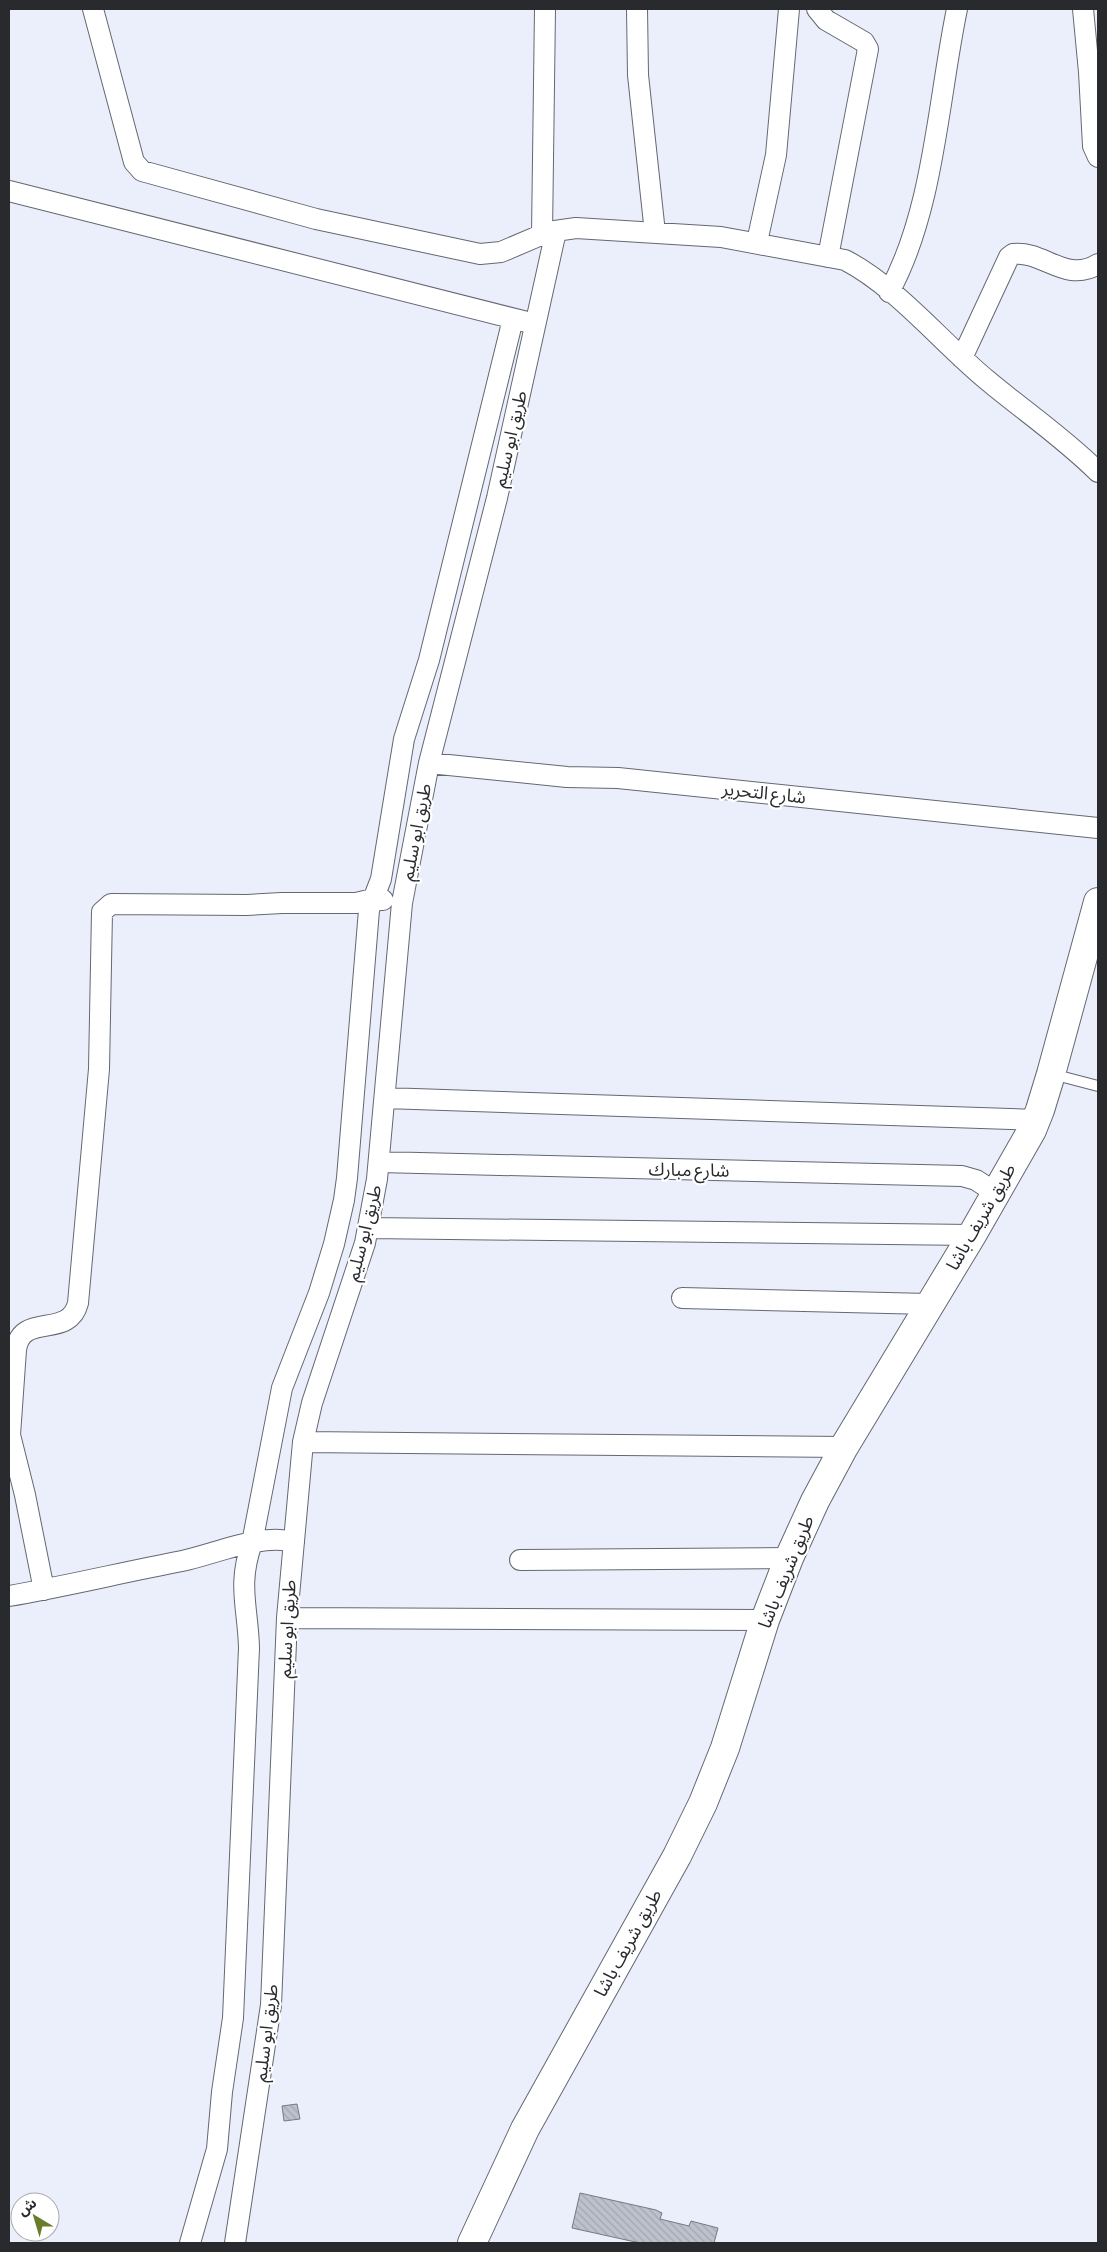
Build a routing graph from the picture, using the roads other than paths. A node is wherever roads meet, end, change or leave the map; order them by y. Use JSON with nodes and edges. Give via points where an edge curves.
{"nodes":[{"id":1,"x":93,"y":9,"type":"edge"},
{"id":2,"x":545,"y":9,"type":"edge"},
{"id":3,"x":637,"y":9,"type":"edge"},
{"id":4,"x":789,"y":9,"type":"edge"},
{"id":5,"x":817,"y":9,"type":"edge"},
{"id":6,"x":957,"y":9,"type":"edge"},
{"id":7,"x":1083,"y":9,"type":"edge"},
{"id":8,"x":1098,"y":157,"type":"edge"},
{"id":9,"x":9,"y":191,"type":"edge"},
{"id":10,"x":549,"y":233,"type":"junction"},
{"id":11,"x":655,"y":233,"type":"junction"},
{"id":12,"x":757,"y":242,"type":"junction"},
{"id":13,"x":828,"y":257,"type":"junction"},
{"id":14,"x":1098,"y":264,"type":"edge"},
{"id":15,"x":890,"y":292,"type":"junction"},
{"id":16,"x":513,"y":319,"type":"junction"},
{"id":17,"x":536,"y":324,"type":"junction"},
{"id":18,"x":962,"y":358,"type":"junction"},
{"id":19,"x":1098,"y":472,"type":"edge"},
{"id":20,"x":429,"y":763,"type":"junction"},
{"id":21,"x":1098,"y":828,"type":"edge"},
{"id":22,"x":373,"y":898,"type":"junction"},
{"id":23,"x":1098,"y":902,"type":"edge"},
{"id":24,"x":402,"y":903,"type":"junction"},
{"id":25,"x":1051,"y":1074,"type":"junction"},
{"id":26,"x":1098,"y":1086,"type":"edge"},
{"id":27,"x":385,"y":1098,"type":"junction"},
{"id":28,"x":1037,"y":1120,"type":"junction"},
{"id":29,"x":379,"y":1162,"type":"junction"},
{"id":30,"x":996,"y":1193,"type":"junction"},
{"id":31,"x":369,"y":1228,"type":"junction"},
{"id":32,"x":972,"y":1235,"type":"junction"},
{"id":33,"x":682,"y":1298,"type":"dead end"},
{"id":34,"x":929,"y":1304,"type":"junction"},
{"id":35,"x":303,"y":1442,"type":"junction"},
{"id":36,"x":844,"y":1447,"type":"junction"},
{"id":37,"x":294,"y":1542,"type":"junction"},
{"id":38,"x":252,"y":1543,"type":"junction"},
{"id":39,"x":789,"y":1558,"type":"junction"},
{"id":40,"x":520,"y":1560,"type":"dead end"},
{"id":41,"x":44,"y":1590,"type":"junction"},
{"id":42,"x":9,"y":1596,"type":"edge"},
{"id":43,"x":287,"y":1618,"type":"junction"},
{"id":44,"x":765,"y":1620,"type":"junction"},
{"id":45,"x":190,"y":2243,"type":"edge"},
{"id":46,"x":235,"y":2243,"type":"edge"},
{"id":47,"x":472,"y":2243,"type":"edge"}],
"edges":[{"from":1,"to":10,"type":"street","via":[[134,162],[142,171],[316,219],[480,254],[501,252]]},
{"from":2,"to":10,"type":"street","name":"طريق ابو سليم"},
{"from":3,"to":11,"type":"street","via":[[638,75]]},
{"from":4,"to":12,"type":"street","via":[[776,156]]},
{"from":5,"to":13,"type":"street","via":[[826,20],[864,42],[868,49]]},
{"from":6,"to":15,"type":"street","via":[[926,187],[914,233]]},
{"from":7,"to":8,"type":"street","via":[[1093,146]]},
{"from":9,"to":16,"type":"street"},
{"from":10,"to":11,"type":"street","via":[[576,228]]},
{"from":10,"to":17,"type":"street","name":"طريق ابو سليم"},
{"from":11,"to":12,"type":"street","via":[[695,234]]},
{"from":12,"to":13,"type":"street"},
{"from":13,"to":15,"type":"street","via":[[845,260]]},
{"from":14,"to":18,"type":"street","via":[[1083,271],[1074,271],[1013,254]]},
{"from":15,"to":18,"type":"street"},
{"from":16,"to":17,"type":"street"},
{"from":16,"to":22,"type":"street","name":"طريق ابو سليم","via":[[428,660],[404,739],[381,879]]},
{"from":17,"to":20,"type":"street","name":"طريق ابو سليم","via":[[497,498]]},
{"from":18,"to":19,"type":"street"},
{"from":20,"to":21,"type":"street","name":"شارع التحرير","via":[[567,777],[618,778]]},
{"from":20,"to":24,"type":"street","name":"طريق ابو سليم"},
{"from":22,"to":24,"type":"street"},
{"from":22,"to":38,"type":"street","name":"طريق ابو سليم","via":[[344,1200],[319,1293],[280,1395]]},
{"from":22,"to":41,"type":"street","via":[[350,903],[111,904],[102,912],[99,1069],[78,1303],[70,1319],[28,1330],[21,1335],[16,1350],[10,1435],[26,1495]]},
{"from":23,"to":25,"type":"street","name":"طريق شريف باشا"},
{"from":24,"to":27,"type":"street","name":"طريق ابو سليم"},
{"from":25,"to":26,"type":"lane"},
{"from":25,"to":28,"type":"street","name":"طريق شريف باشا"},
{"from":27,"to":28,"type":"street"},
{"from":27,"to":29,"type":"street","name":"طريق ابو سليم"},
{"from":28,"to":30,"type":"street","name":"طريق شريف باشا"},
{"from":29,"to":30,"type":"street","name":"شارع مبارك","via":[[962,1176],[976,1180]]},
{"from":29,"to":31,"type":"street","name":"طريق ابو سليم"},
{"from":30,"to":32,"type":"street","name":"طريق شريف باشا"},
{"from":31,"to":32,"type":"street"},
{"from":31,"to":35,"type":"street","name":"طريق ابو سليم","via":[[312,1403]]},
{"from":32,"to":34,"type":"street","name":"طريق شريف باشا"},
{"from":33,"to":34,"type":"street"},
{"from":34,"to":36,"type":"street","name":"طريق شريف باشا"},
{"from":35,"to":36,"type":"street"},
{"from":35,"to":37,"type":"street","name":"طريق ابو سليم"},
{"from":36,"to":39,"type":"street","name":"طريق شريف باشا"},
{"from":37,"to":38,"type":"street","via":[[274,1539]]},
{"from":37,"to":43,"type":"street","name":"طريق ابو سليم"},
{"from":38,"to":41,"type":"street"},
{"from":38,"to":45,"type":"street","name":"طريق ابو سليم","via":[[243,1593],[249,1648],[233,2018],[217,2149]]},
{"from":39,"to":40,"type":"street"},
{"from":39,"to":44,"type":"street","name":"طريق شريف باشا"},
{"from":41,"to":42,"type":"street"},
{"from":43,"to":44,"type":"street"},
{"from":43,"to":46,"type":"street","name":"طريق ابو سليم","via":[[271,2005]]},
{"from":44,"to":47,"type":"street","name":"طريق شريف باشا","via":[[725,1748],[690,1830],[525,2129]]}]}
